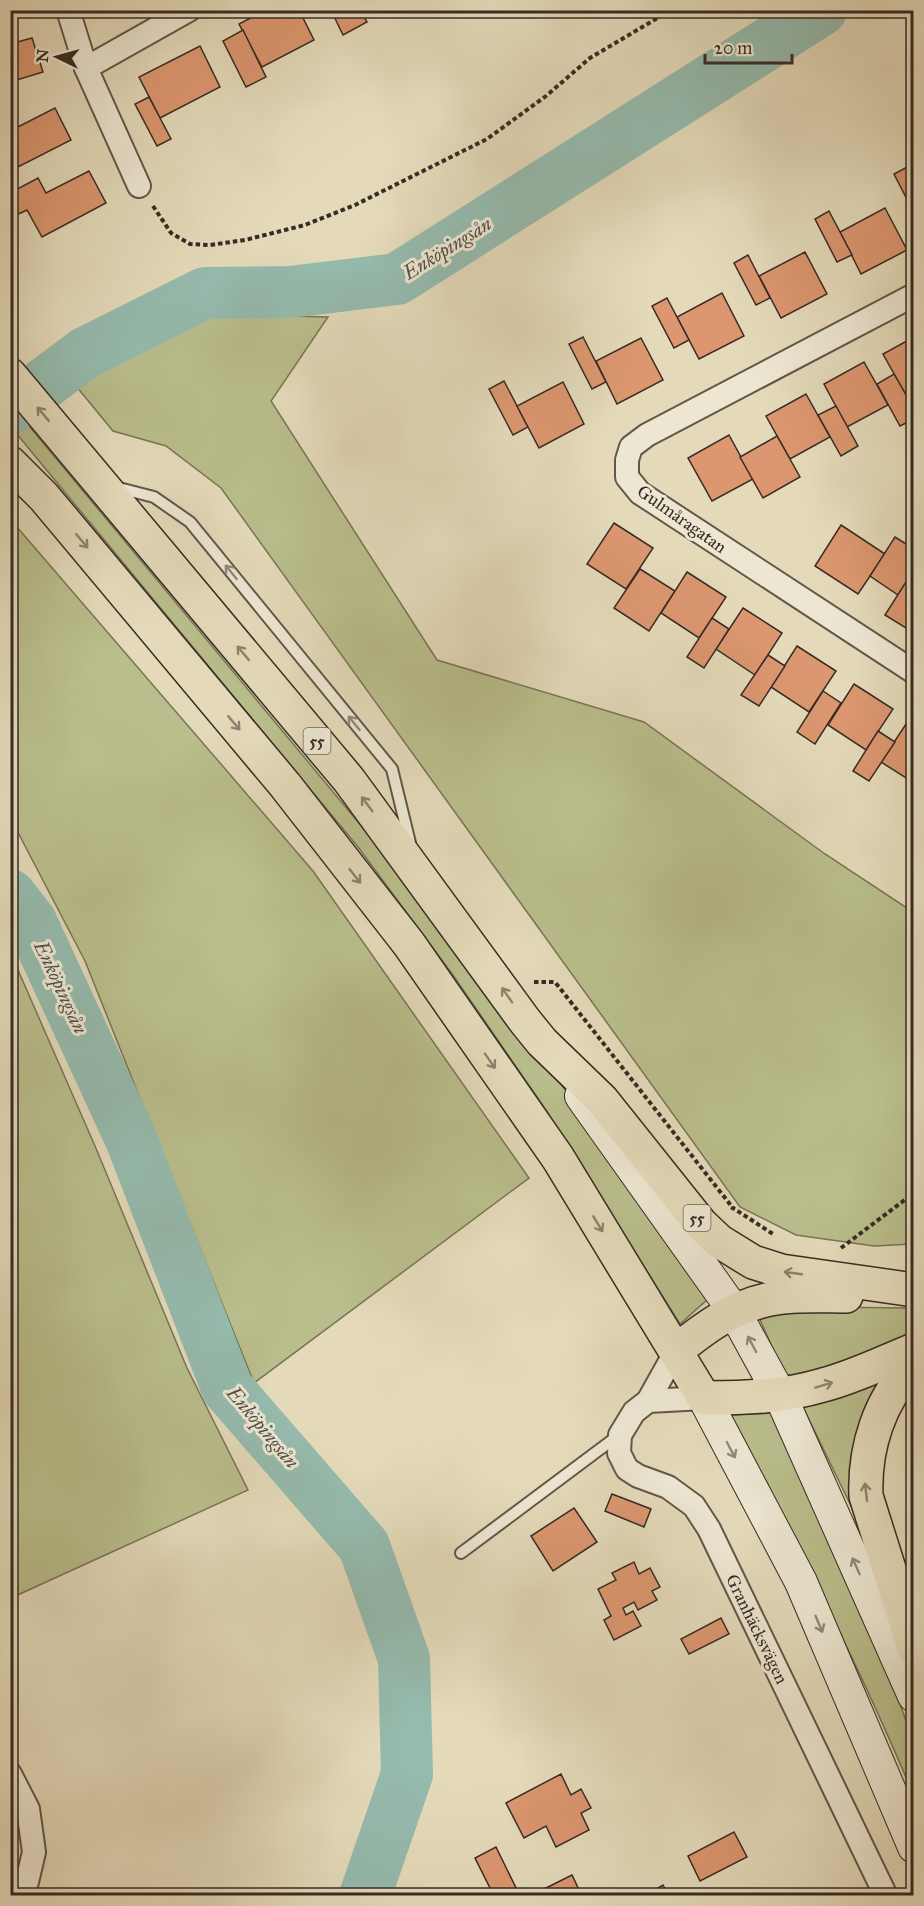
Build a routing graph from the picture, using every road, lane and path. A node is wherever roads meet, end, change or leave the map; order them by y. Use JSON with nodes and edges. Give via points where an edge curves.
{"nodes":[{"id":1,"x":68,"y":10,"type":"edge"},
{"id":2,"x":189,"y":10,"type":"edge"},
{"id":3,"x":671,"y":10,"type":"edge"},
{"id":4,"x":86,"y":68,"type":"junction"},
{"id":5,"x":139,"y":186,"type":"joint"},
{"id":6,"x":914,"y":295,"type":"edge"},
{"id":7,"x":10,"y":375,"type":"edge"},
{"id":8,"x":10,"y":463,"type":"edge"},
{"id":9,"x":102,"y":484,"type":"junction"},
{"id":10,"x":914,"y":672,"type":"edge"},
{"id":11,"x":416,"y":870,"type":"junction"},
{"id":12,"x":542,"y":1042,"type":"junction"},
{"id":13,"x":914,"y":1193,"type":"edge"},
{"id":14,"x":712,"y":1233,"type":"junction"},
{"id":15,"x":783,"y":1240,"type":"dead end"},
{"id":16,"x":832,"y":1248,"type":"dead end"},
{"id":17,"x":914,"y":1292,"type":"edge"},
{"id":18,"x":734,"y":1311,"type":"junction"},
{"id":19,"x":914,"y":1350,"type":"edge"},
{"id":20,"x":676,"y":1351,"type":"junction"},
{"id":21,"x":914,"y":1365,"type":"edge"},
{"id":22,"x":780,"y":1395,"type":"junction"},
{"id":23,"x":704,"y":1398,"type":"junction"},
{"id":24,"x":648,"y":1401,"type":"junction"},
{"id":25,"x":620,"y":1435,"type":"junction"},
{"id":26,"x":461,"y":1553,"type":"dead end"},
{"id":27,"x":914,"y":1648,"type":"edge"},
{"id":28,"x":914,"y":1696,"type":"edge"},
{"id":29,"x":10,"y":1774,"type":"edge"},
{"id":30,"x":914,"y":1847,"type":"edge"},
{"id":31,"x":18,"y":1896,"type":"edge"},
{"id":32,"x":886,"y":1896,"type":"edge"}],
"edges":[{"from":1,"to":4,"type":"street"},
{"from":2,"to":4,"type":"street"},
{"from":3,"to":5,"type":"path","via":[[590,58],[487,140],[355,205],[305,225],[246,240],[190,244],[171,232]]},
{"from":4,"to":5,"type":"street"},
{"from":6,"to":10,"type":"street","name":"Gulmåragatan","via":[[647,435],[631,447],[627,460],[627,477],[640,493]]},
{"from":9,"to":7,"type":"main road","number":"55","one_way":true},
{"from":8,"to":20,"type":"main road","one_way":true,"via":[[44,497],[285,785],[409,944],[558,1158]]},
{"from":11,"to":9,"type":"main road","number":"55","one_way":true,"via":[[349,780]]},
{"from":11,"to":9,"type":"lane","one_way":true,"via":[[392,769],[190,522],[154,497]]},
{"from":12,"to":11,"type":"main road","number":"55","one_way":true},
{"from":12,"to":14,"type":"main road","number":"55","via":[[602,1100]]},
{"from":12,"to":18,"type":"main road"},
{"from":13,"to":16,"type":"path","via":[[841,1248]]},
{"from":14,"to":15,"type":"path","via":[[733,1208]]},
{"from":17,"to":14,"type":"main road","number":"55","one_way":true,"via":[[781,1271],[753,1262]]},
{"from":17,"to":18,"type":"main road","via":[[767,1300]]},
{"from":18,"to":20,"type":"main road","via":[[704,1328]]},
{"from":22,"to":18,"type":"main road","one_way":true},
{"from":22,"to":19,"type":"main road","one_way":true,"via":[[825,1385]]},
{"from":20,"to":23,"type":"main road"},
{"from":20,"to":24,"type":"street"},
{"from":27,"to":21,"type":"main road","one_way":true,"via":[[866,1496],[865,1471],[869,1448],[889,1396]]},
{"from":22,"to":23,"type":"main road"},
{"from":28,"to":22,"type":"main road","one_way":true},
{"from":23,"to":24,"type":"street"},
{"from":23,"to":30,"type":"main road","one_way":true,"via":[[801,1582]]},
{"from":24,"to":25,"type":"street","via":[[634,1412]]},
{"from":25,"to":26,"type":"lane"},
{"from":25,"to":32,"type":"street","name":"Granhäcksvägen","via":[[619,1453],[627,1469],[668,1487],[694,1506],[709,1529]]},
{"from":29,"to":31,"type":"street","via":[[28,1809],[34,1852],[27,1882]]}]}
